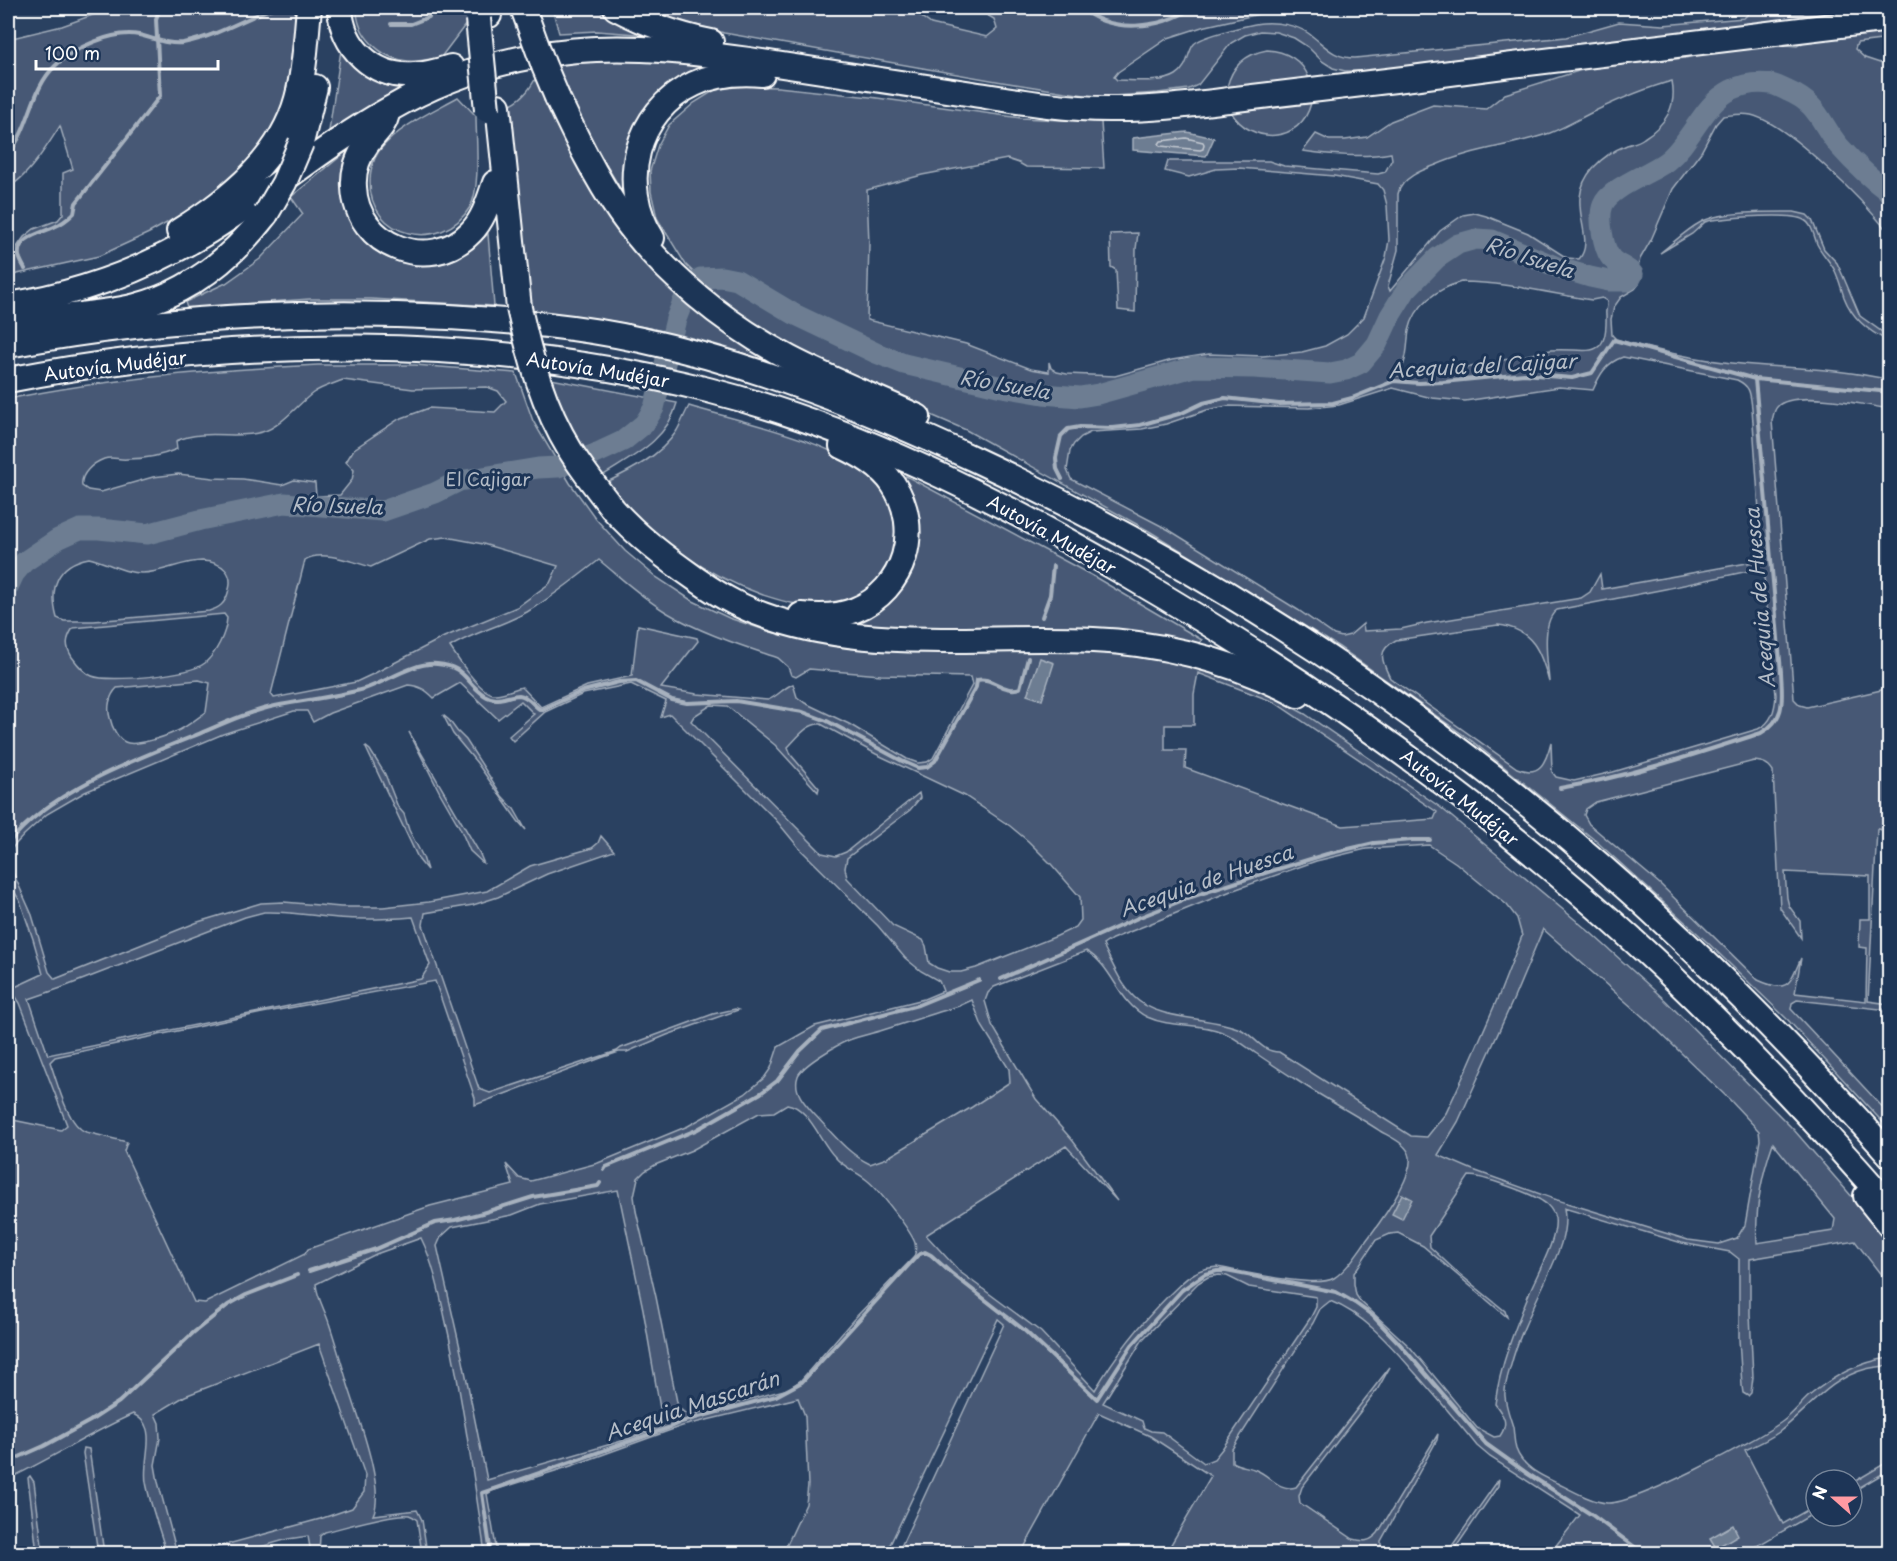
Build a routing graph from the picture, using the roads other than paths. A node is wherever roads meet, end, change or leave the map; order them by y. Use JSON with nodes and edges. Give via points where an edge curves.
{"nodes":[{"id":1,"x":309,"y":8,"type":"edge"},
{"id":2,"x":325,"y":8,"type":"edge"},
{"id":3,"x":339,"y":8,"type":"edge"},
{"id":4,"x":523,"y":8,"type":"edge"},
{"id":5,"x":616,"y":8,"type":"edge"},
{"id":6,"x":483,"y":12,"type":"edge"},
{"id":7,"x":1890,"y":19,"type":"edge"},
{"id":8,"x":516,"y":59,"type":"junction"},
{"id":9,"x":774,"y":64,"type":"junction"},
{"id":10,"x":829,"y":72,"type":"junction"},
{"id":11,"x":492,"y":108,"type":"junction"},
{"id":12,"x":387,"y":110,"type":"junction"},
{"id":13,"x":495,"y":183,"type":"junction"},
{"id":14,"x":661,"y":262,"type":"junction"},
{"id":15,"x":8,"y":291,"type":"edge"},
{"id":16,"x":8,"y":305,"type":"edge"},
{"id":17,"x":519,"y":308,"type":"junction"},
{"id":18,"x":8,"y":326,"type":"edge"},
{"id":19,"x":8,"y":345,"type":"edge"},
{"id":20,"x":8,"y":380,"type":"edge"},
{"id":21,"x":737,"y":398,"type":"junction"},
{"id":22,"x":1145,"y":547,"type":"junction"},
{"id":23,"x":697,"y":579,"type":"junction"},
{"id":24,"x":1435,"y":776,"type":"junction"},
{"id":25,"x":1836,"y":1095,"type":"junction"},
{"id":26,"x":1890,"y":1139,"type":"edge"},
{"id":27,"x":1843,"y":1152,"type":"junction"},
{"id":28,"x":1890,"y":1155,"type":"edge"},
{"id":29,"x":1890,"y":1206,"type":"edge"},
{"id":30,"x":1890,"y":1226,"type":"edge"}],
"edges":[{"from":1,"to":15,"type":"highway","via":[[293,111],[279,140],[246,180],[203,215],[147,247],[79,274]]},
{"from":2,"to":18,"type":"highway","bridge":true,"via":[[317,80],[301,143],[284,183],[245,240],[201,278],[169,294],[124,309]]},
{"from":3,"to":8,"type":"highway","via":[[352,46],[374,67],[393,74],[431,73],[501,54]]},
{"from":4,"to":14,"type":"highway","bridge":true,"via":[[557,97],[585,153],[633,231]]},
{"from":5,"to":9,"type":"highway","via":[[670,32],[756,50]]},
{"from":6,"to":11,"type":"highway","bridge":true},
{"from":7,"to":10,"type":"highway","via":[[1332,88],[1115,110],[1041,104]]},
{"from":8,"to":9,"type":"highway","via":[[574,50],[625,48]]},
{"from":8,"to":12,"type":"highway","via":[[450,80]]},
{"from":9,"to":10,"type":"highway"},
{"from":10,"to":14,"type":"highway","via":[[806,79],[743,73],[717,76],[683,91],[657,114],[636,155],[634,178],[636,201],[659,248]]},
{"from":11,"to":13,"type":"highway"},
{"from":11,"to":17,"type":"highway"},
{"from":12,"to":13,"type":"highway","via":[[385,123],[360,155],[354,176],[355,197],[362,217],[384,241],[403,250],[424,253],[455,245],[478,223]]},
{"from":12,"to":16,"type":"highway","via":[[232,216],[176,249],[91,285]]},
{"from":13,"to":17,"type":"highway","via":[[506,276]]},
{"from":14,"to":22,"type":"highway","via":[[712,308],[763,342],[1041,478],[1137,531]]},
{"from":17,"to":23,"type":"highway","bridge":true,"via":[[533,366],[552,416],[578,463],[613,509],[656,551]]},
{"from":19,"to":22,"type":"highway","name":"Autovía Mudéjar","via":[[179,321],[361,314],[524,323],[636,339],[721,360],[814,392],[926,438]]},
{"from":20,"to":21,"type":"highway","name":"Autovía Mudéjar","via":[[166,357],[349,348],[517,356],[629,372]]},
{"from":21,"to":23,"type":"highway","via":[[745,411],[830,440],[884,473],[904,507],[906,551],[895,578],[875,599],[855,610],[832,615],[807,616],[775,610]]},
{"from":21,"to":24,"type":"highway","name":"Autovía Mudéjar","via":[[867,442],[1026,519],[1241,643]]},
{"from":22,"to":25,"type":"highway","name":"Autovía Mudéjar","via":[[1343,668],[1486,772],[1676,933]]},
{"from":23,"to":24,"type":"highway","via":[[757,613],[839,633],[942,640],[1093,640],[1135,643],[1196,655],[1242,669],[1284,688],[1335,717],[1414,774]]},
{"from":24,"to":27,"type":"highway","name":"Autovía Mudéjar","via":[[1648,954],[1751,1054]]},
{"from":25,"to":26,"type":"highway","via":[[1860,1107]]},
{"from":25,"to":28,"type":"highway","name":"Autovía Mudéjar"},
{"from":27,"to":29,"type":"highway","name":"Autovía Mudéjar"},
{"from":27,"to":30,"type":"highway","via":[[1854,1180]]}]}
